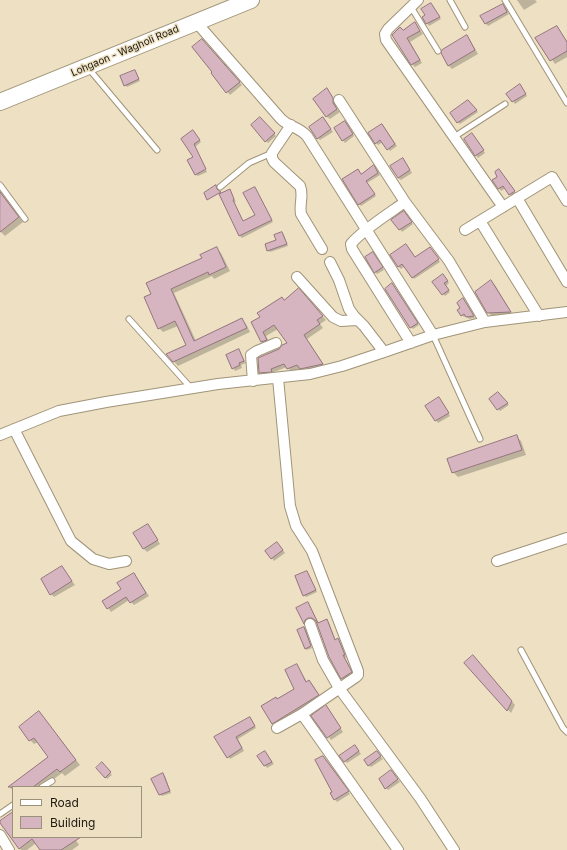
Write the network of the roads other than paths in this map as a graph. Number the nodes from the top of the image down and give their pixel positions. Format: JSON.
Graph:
{"nodes":[{"id":1,"x":251,"y":0,"type":"edge"},
{"id":2,"x":450,"y":0,"type":"edge"},
{"id":3,"x":505,"y":0,"type":"edge"},
{"id":4,"x":414,"y":3,"type":"edge"},
{"id":5,"x":196,"y":22,"type":"junction"},
{"id":6,"x":465,"y":27,"type":"dead end"},
{"id":7,"x":438,"y":51,"type":"dead end"},
{"id":8,"x":88,"y":67,"type":"junction"},
{"id":9,"x":339,"y":100,"type":"dead end"},
{"id":10,"x":0,"y":102,"type":"edge"},
{"id":11,"x":567,"y":103,"type":"edge"},
{"id":12,"x":505,"y":104,"type":"dead end"},
{"id":13,"x":291,"y":126,"type":"junction"},
{"id":14,"x":454,"y":137,"type":"junction"},
{"id":15,"x":157,"y":150,"type":"dead end"},
{"id":16,"x":272,"y":153,"type":"junction"},
{"id":17,"x":0,"y":185,"type":"edge"},
{"id":18,"x":220,"y":187,"type":"dead end"},
{"id":19,"x":517,"y":198,"type":"junction"},
{"id":20,"x":567,"y":201,"type":"edge"},
{"id":21,"x":405,"y":202,"type":"junction"},
{"id":22,"x":503,"y":207,"type":"junction"},
{"id":23,"x":25,"y":219,"type":"dead end"},
{"id":24,"x":480,"y":221,"type":"junction"},
{"id":25,"x":367,"y":230,"type":"junction"},
{"id":26,"x":465,"y":230,"type":"dead end"},
{"id":27,"x":322,"y":249,"type":"dead end"},
{"id":28,"x":330,"y":262,"type":"dead end"},
{"id":29,"x":297,"y":277,"type":"dead end"},
{"id":30,"x":567,"y":282,"type":"edge"},
{"id":31,"x":567,"y":312,"type":"edge"},
{"id":32,"x":539,"y":316,"type":"junction"},
{"id":33,"x":130,"y":318,"type":"dead end"},
{"id":34,"x":357,"y":320,"type":"junction"},
{"id":35,"x":485,"y":322,"type":"junction"},
{"id":36,"x":433,"y":334,"type":"junction"},
{"id":37,"x":276,"y":343,"type":"dead end"},
{"id":38,"x":412,"y":343,"type":"junction"},
{"id":39,"x":384,"y":352,"type":"junction"},
{"id":40,"x":278,"y":378,"type":"junction"},
{"id":41,"x":253,"y":381,"type":"junction"},
{"id":42,"x":191,"y":388,"type":"junction"},
{"id":43,"x":14,"y":429,"type":"junction"},
{"id":44,"x":0,"y":434,"type":"edge"},
{"id":45,"x":480,"y":439,"type":"dead end"},
{"id":46,"x":565,"y":539,"type":"edge"},
{"id":47,"x":567,"y":549,"type":"edge"},
{"id":48,"x":126,"y":561,"type":"dead end"},
{"id":49,"x":497,"y":561,"type":"dead end"},
{"id":50,"x":310,"y":624,"type":"dead end"},
{"id":51,"x":521,"y":650,"type":"dead end"},
{"id":52,"x":340,"y":688,"type":"junction"},
{"id":53,"x":302,"y":714,"type":"junction"},
{"id":54,"x":277,"y":728,"type":"dead end"},
{"id":55,"x":567,"y":732,"type":"edge"},
{"id":56,"x":52,"y":781,"type":"dead end"},
{"id":57,"x":44,"y":786,"type":"edge"},
{"id":58,"x":12,"y":806,"type":"edge"},
{"id":59,"x":0,"y":814,"type":"edge"},
{"id":60,"x":0,"y":835,"type":"edge"},
{"id":61,"x":9,"y":850,"type":"edge"},
{"id":62,"x":398,"y":850,"type":"edge"},
{"id":63,"x":454,"y":850,"type":"edge"}],
"edges":[{"from":1,"to":5,"type":"main road","name":"Lohgaon - Wagholi Road"},
{"from":2,"to":6,"type":"lane"},
{"from":3,"to":11,"type":"lane"},
{"from":4,"to":7,"type":"lane"},
{"from":4,"to":14,"type":"street"},
{"from":5,"to":8,"type":"main road","name":"Lohgaon - Wagholi Road"},
{"from":5,"to":13,"type":"street"},
{"from":8,"to":10,"type":"main road","name":"Lohgaon - Wagholi Road"},
{"from":8,"to":15,"type":"lane"},
{"from":9,"to":21,"type":"street"},
{"from":12,"to":14,"type":"lane"},
{"from":13,"to":16,"type":"street"},
{"from":13,"to":25,"type":"street"},
{"from":14,"to":22,"type":"street"},
{"from":16,"to":18,"type":"lane"},
{"from":16,"to":27,"type":"street"},
{"from":17,"to":23,"type":"lane"},
{"from":19,"to":20,"type":"street"},
{"from":19,"to":22,"type":"street"},
{"from":19,"to":30,"type":"street"},
{"from":21,"to":25,"type":"street"},
{"from":21,"to":35,"type":"street"},
{"from":22,"to":24,"type":"street"},
{"from":24,"to":26,"type":"street"},
{"from":24,"to":32,"type":"street"},
{"from":25,"to":36,"type":"street"},
{"from":25,"to":38,"type":"street"},
{"from":28,"to":34,"type":"street"},
{"from":29,"to":34,"type":"street"},
{"from":31,"to":32,"type":"street"},
{"from":32,"to":35,"type":"street"},
{"from":33,"to":42,"type":"lane"},
{"from":34,"to":39,"type":"street"},
{"from":35,"to":36,"type":"street"},
{"from":36,"to":38,"type":"street"},
{"from":36,"to":45,"type":"lane"},
{"from":37,"to":41,"type":"street"},
{"from":38,"to":39,"type":"street"},
{"from":39,"to":40,"type":"street"},
{"from":40,"to":41,"type":"street"},
{"from":40,"to":52,"type":"street"},
{"from":41,"to":42,"type":"street"},
{"from":42,"to":43,"type":"street"},
{"from":43,"to":44,"type":"street"},
{"from":43,"to":48,"type":"street"},
{"from":46,"to":47,"type":"street"},
{"from":46,"to":49,"type":"street"},
{"from":50,"to":52,"type":"street"},
{"from":51,"to":55,"type":"lane"},
{"from":52,"to":53,"type":"street"},
{"from":52,"to":63,"type":"street"},
{"from":53,"to":54,"type":"street"},
{"from":53,"to":62,"type":"street"},
{"from":56,"to":57,"type":"lane"},
{"from":58,"to":59,"type":"lane"},
{"from":60,"to":61,"type":"street"}]}
